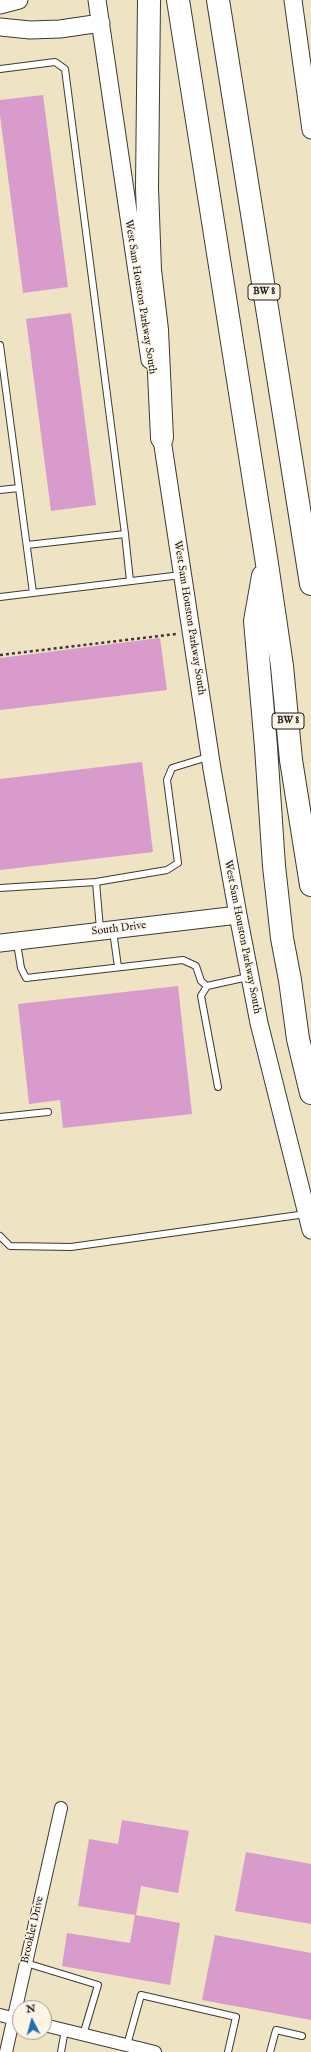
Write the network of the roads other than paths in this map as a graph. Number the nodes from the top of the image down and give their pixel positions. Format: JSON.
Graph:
{"nodes":[{"id":1,"x":19,"y":0,"type":"edge"},
{"id":2,"x":97,"y":0,"type":"edge"},
{"id":3,"x":149,"y":0,"type":"edge"},
{"id":4,"x":178,"y":0,"type":"edge"},
{"id":5,"x":218,"y":0,"type":"edge"},
{"id":6,"x":293,"y":0,"type":"edge"},
{"id":7,"x":0,"y":5,"type":"edge"},
{"id":8,"x":100,"y":23,"type":"junction"},
{"id":9,"x":0,"y":27,"type":"edge"},
{"id":10,"x":0,"y":69,"type":"edge"},
{"id":11,"x":311,"y":130,"type":"edge"},
{"id":12,"x":0,"y":346,"type":"edge"},
{"id":13,"x":162,"y":438,"type":"junction"},
{"id":14,"x":19,"y":488,"type":"junction"},
{"id":15,"x":0,"y":490,"type":"edge"},
{"id":16,"x":125,"y":534,"type":"junction"},
{"id":17,"x":26,"y":545,"type":"junction"},
{"id":18,"x":266,"y":557,"type":"junction"},
{"id":19,"x":182,"y":575,"type":"junction"},
{"id":20,"x":130,"y":581,"type":"junction"},
{"id":21,"x":311,"y":584,"type":"edge"},
{"id":22,"x":33,"y":593,"type":"junction"},
{"id":23,"x":0,"y":597,"type":"edge"},
{"id":24,"x":210,"y":756,"type":"junction"},
{"id":25,"x":96,"y":882,"type":"junction"},
{"id":26,"x":311,"y":886,"type":"edge"},
{"id":27,"x":0,"y":888,"type":"edge"},
{"id":28,"x":238,"y":915,"type":"junction"},
{"id":29,"x":106,"y":930,"type":"junction"},
{"id":30,"x":17,"y":941,"type":"junction"},
{"id":31,"x":0,"y":943,"type":"edge"},
{"id":32,"x":118,"y":967,"type":"junction"},
{"id":33,"x":250,"y":977,"type":"junction"},
{"id":34,"x":207,"y":986,"type":"junction"},
{"id":35,"x":218,"y":1087,"type":"dead end"},
{"id":36,"x":311,"y":1093,"type":"edge"},
{"id":37,"x":48,"y":1112,"type":"dead end"},
{"id":38,"x":0,"y":1117,"type":"edge"},
{"id":39,"x":309,"y":1222,"type":"edge"},
{"id":40,"x":0,"y":1236,"type":"edge"},
{"id":41,"x":61,"y":1808,"type":"dead end"},
{"id":42,"x":26,"y":1963,"type":"junction"},
{"id":43,"x":19,"y":2000,"type":"edge"},
{"id":44,"x":0,"y":2015,"type":"edge"},
{"id":45,"x":12,"y":2018,"type":"edge"},
{"id":46,"x":52,"y":2027,"type":"edge"},
{"id":47,"x":65,"y":2030,"type":"junction"},
{"id":48,"x":12,"y":2032,"type":"edge"},
{"id":49,"x":83,"y":2035,"type":"junction"},
{"id":50,"x":302,"y":2036,"type":"dead end"},
{"id":51,"x":127,"y":2045,"type":"junction"},
{"id":52,"x":6,"y":2052,"type":"edge"},
{"id":53,"x":61,"y":2052,"type":"edge"},
{"id":54,"x":155,"y":2052,"type":"edge"},
{"id":55,"x":228,"y":2052,"type":"edge"},
{"id":56,"x":270,"y":2052,"type":"edge"}],
"edges":[{"from":1,"to":7,"type":"main road"},
{"from":2,"to":8,"type":"main road","name":"West Sam Houston Parkway South"},
{"from":3,"to":13,"type":"highway"},
{"from":4,"to":18,"type":"highway","number":"BW 8"},
{"from":5,"to":21,"type":"highway","number":"BW 8"},
{"from":6,"to":11,"type":"main road"},
{"from":8,"to":9,"type":"main road"},
{"from":8,"to":13,"type":"main road","name":"West Sam Houston Parkway South"},
{"from":10,"to":16,"type":"lane"},
{"from":12,"to":14,"type":"lane"},
{"from":13,"to":19,"type":"main road","name":"West Sam Houston Parkway South"},
{"from":14,"to":15,"type":"lane"},
{"from":14,"to":17,"type":"lane"},
{"from":16,"to":17,"type":"lane"},
{"from":16,"to":20,"type":"lane"},
{"from":17,"to":22,"type":"lane"},
{"from":18,"to":26,"type":"highway","number":"BW 8"},
{"from":18,"to":36,"type":"highway"},
{"from":19,"to":20,"type":"lane"},
{"from":19,"to":24,"type":"main road","name":"West Sam Houston Parkway South"},
{"from":20,"to":22,"type":"lane"},
{"from":22,"to":23,"type":"lane"},
{"from":24,"to":25,"type":"lane"},
{"from":24,"to":28,"type":"main road","name":"West Sam Houston Parkway South"},
{"from":25,"to":27,"type":"lane"},
{"from":25,"to":29,"type":"lane"},
{"from":28,"to":29,"type":"main road","name":"South Drive"},
{"from":28,"to":33,"type":"main road","name":"West Sam Houston Parkway South"},
{"from":29,"to":30,"type":"main road","name":"South Drive"},
{"from":29,"to":32,"type":"lane"},
{"from":30,"to":31,"type":"main road","name":"South Drive"},
{"from":30,"to":32,"type":"lane"},
{"from":32,"to":34,"type":"lane"},
{"from":33,"to":34,"type":"lane"},
{"from":33,"to":39,"type":"main road","name":"West Sam Houston Parkway South"},
{"from":34,"to":35,"type":"lane"},
{"from":37,"to":38,"type":"lane"},
{"from":39,"to":40,"type":"lane"},
{"from":41,"to":42,"type":"street","name":"Brooklet Drive"},
{"from":42,"to":43,"type":"street","name":"Brooklet Drive"},
{"from":42,"to":49,"type":"lane"},
{"from":44,"to":45,"type":"street"},
{"from":46,"to":47,"type":"street"},
{"from":47,"to":49,"type":"street"},
{"from":47,"to":53,"type":"lane"},
{"from":48,"to":52,"type":"street","name":"Brooklet Drive"},
{"from":49,"to":51,"type":"street"},
{"from":50,"to":56,"type":"lane"},
{"from":51,"to":54,"type":"street"},
{"from":51,"to":55,"type":"lane"}]}
